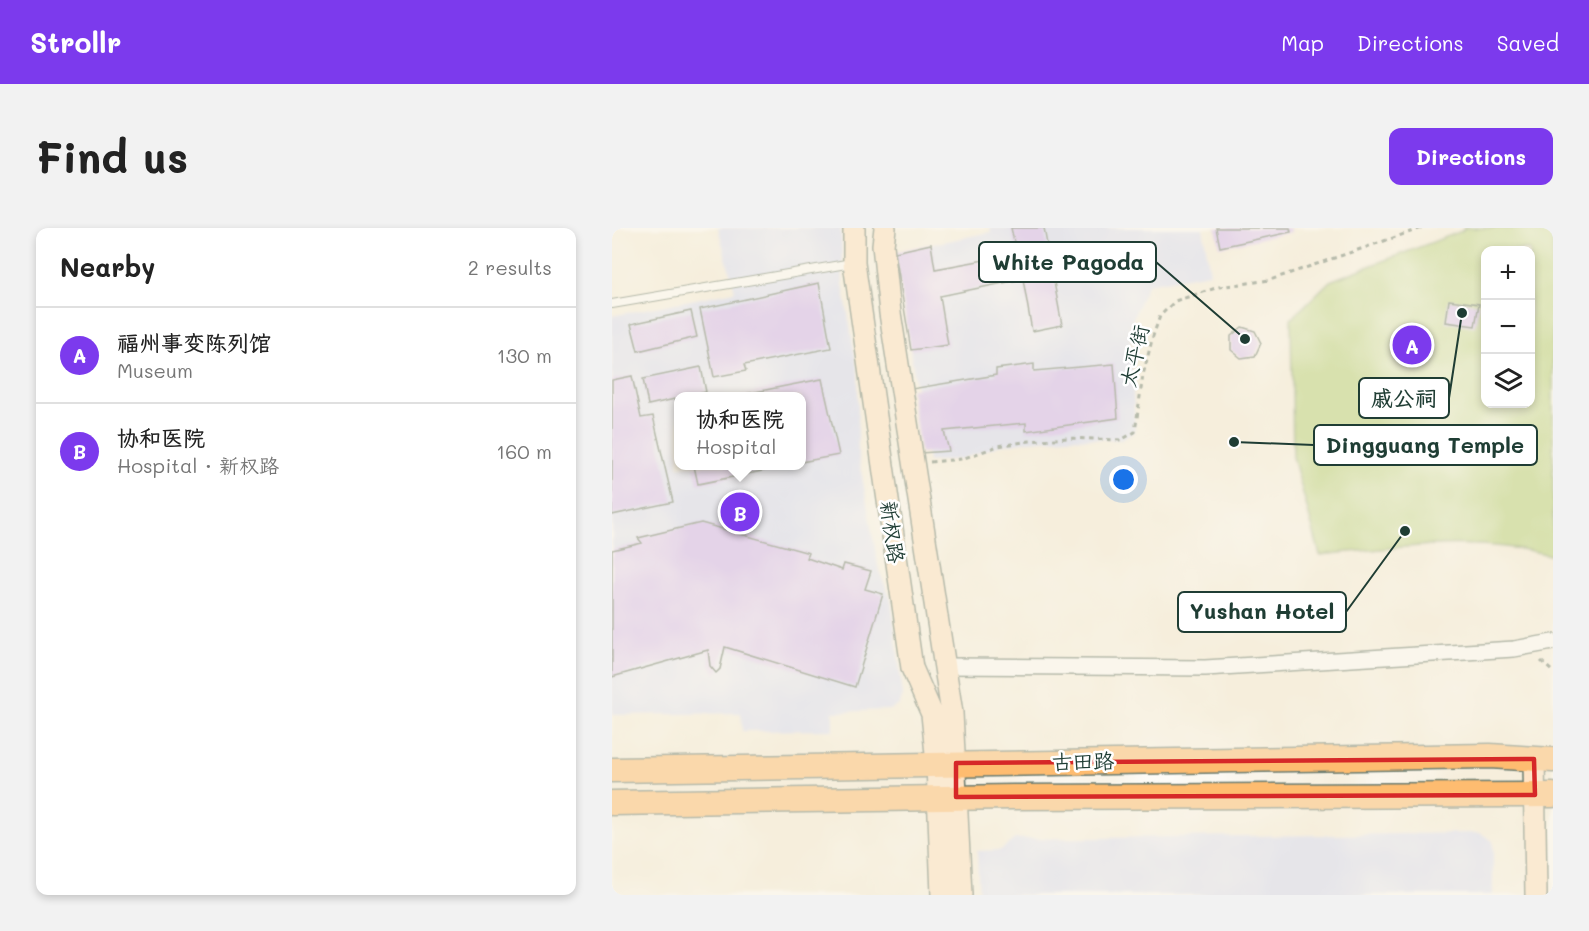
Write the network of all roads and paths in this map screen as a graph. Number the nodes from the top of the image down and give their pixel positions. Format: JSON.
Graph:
{"nodes":[{"id":1,"x":854,"y":228,"type":"edge"},
{"id":2,"x":885,"y":228,"type":"edge"},
{"id":3,"x":1422,"y":228,"type":"edge"},
{"id":4,"x":854,"y":263,"type":"junction"},
{"id":5,"x":612,"y":304,"type":"edge"},
{"id":6,"x":928,"y":462,"type":"dead end"},
{"id":7,"x":1553,"y":642,"type":"edge"},
{"id":8,"x":1535,"y":655,"type":"dead end"},
{"id":9,"x":944,"y":666,"type":"junction"},
{"id":10,"x":1553,"y":672,"type":"edge"},
{"id":11,"x":1544,"y":760,"type":"edge"},
{"id":12,"x":946,"y":763,"type":"junction"},
{"id":13,"x":612,"y":770,"type":"edge"},
{"id":14,"x":1544,"y":795,"type":"edge"},
{"id":15,"x":947,"y":798,"type":"junction"},
{"id":16,"x":612,"y":803,"type":"edge"},
{"id":17,"x":942,"y":895,"type":"edge"},
{"id":18,"x":961,"y":895,"type":"edge"},
{"id":19,"x":1536,"y":895,"type":"edge"}],
"edges":[{"from":1,"to":4,"type":"street","name":"新权路"},
{"from":2,"to":9,"type":"street","name":"新权路"},
{"from":3,"to":6,"type":"path","name":"太平街"},
{"from":4,"to":5,"type":"lane"},
{"from":4,"to":12,"type":"street","name":"新权路"},
{"from":7,"to":9,"type":"street"},
{"from":8,"to":10,"type":"path"},
{"from":9,"to":12,"type":"street","name":"新权路"},
{"from":11,"to":12,"type":"main road","name":"古田路"},
{"from":11,"to":14,"type":"street"},
{"from":12,"to":13,"type":"main road","name":"古田路"},
{"from":12,"to":15,"type":"street","name":"新权路"},
{"from":14,"to":15,"type":"main road","name":"古田路"},
{"from":14,"to":19,"type":"street"},
{"from":15,"to":16,"type":"main road","name":"古田路"},
{"from":15,"to":17,"type":"street"},
{"from":15,"to":18,"type":"street"}]}
